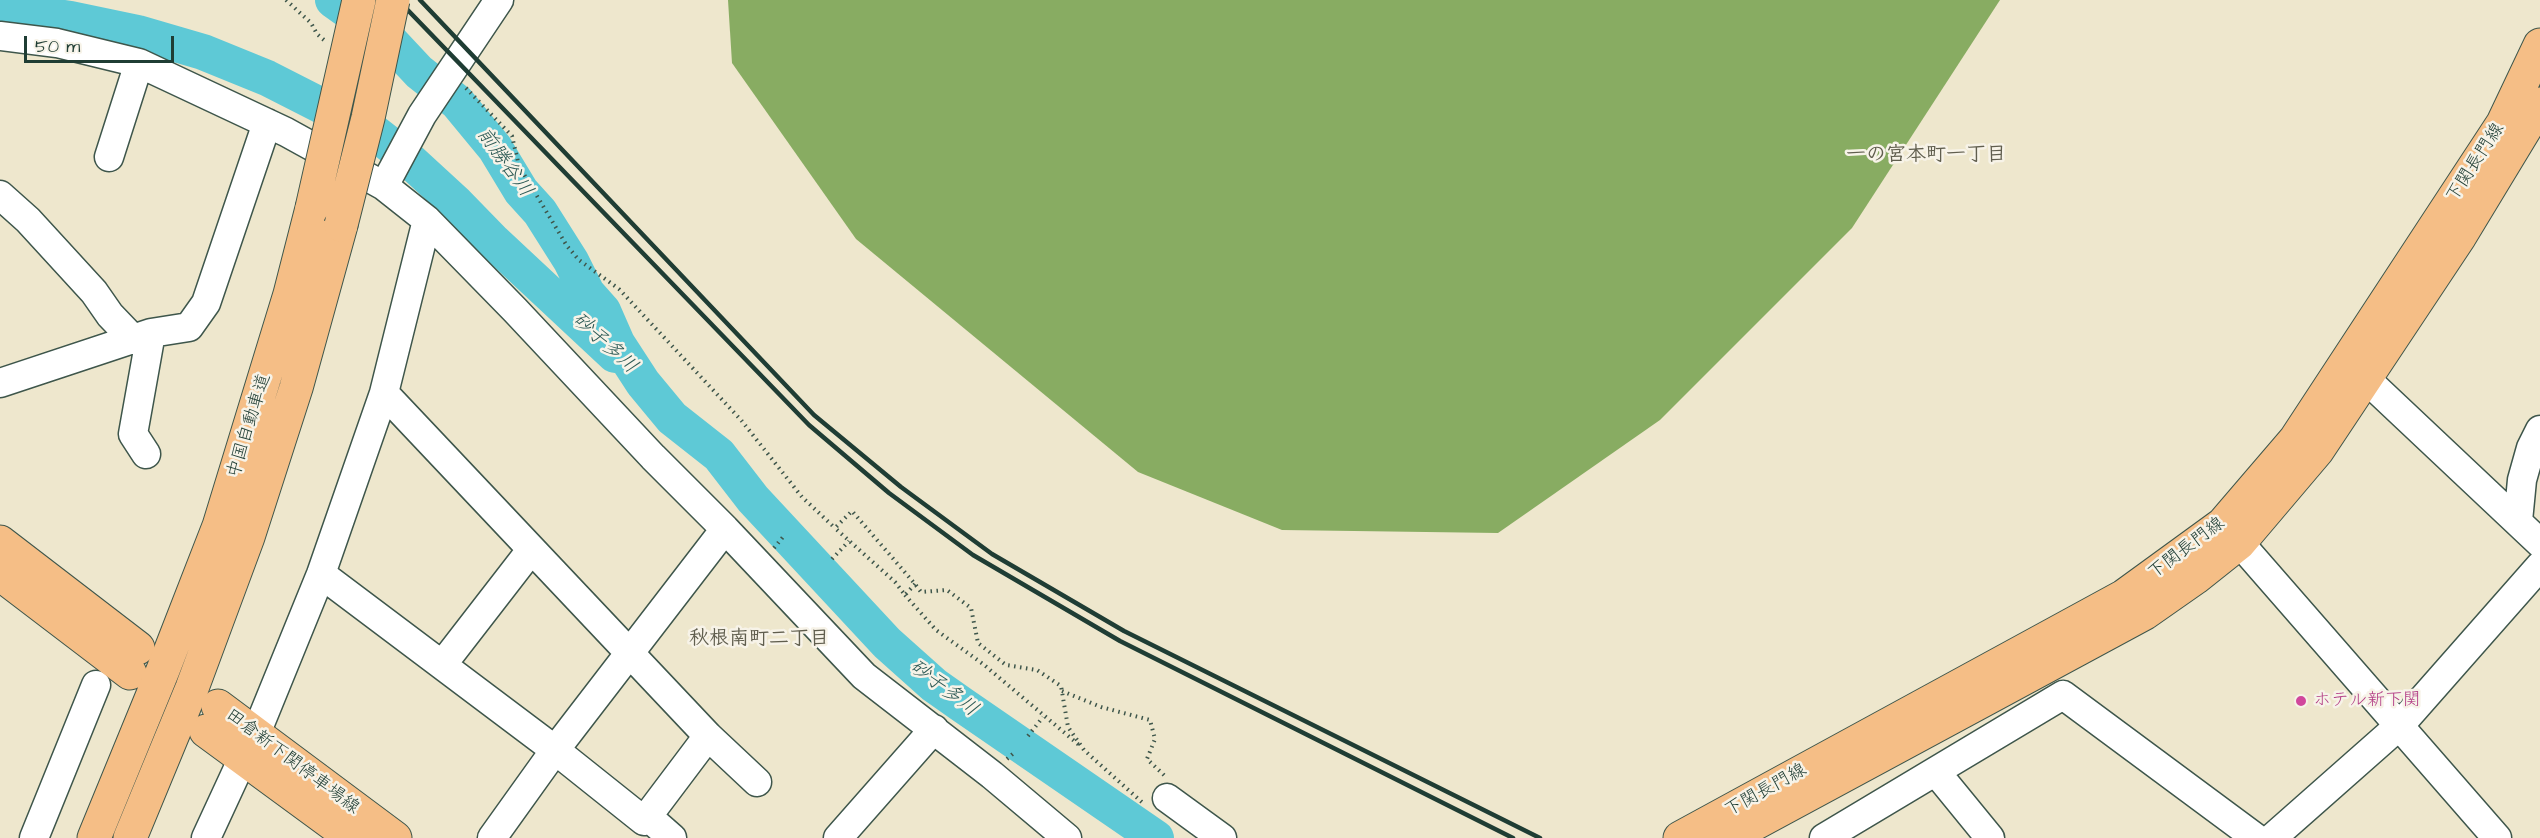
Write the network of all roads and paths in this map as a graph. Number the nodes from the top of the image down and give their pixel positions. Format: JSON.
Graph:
{"nodes":[{"id":1,"x":359,"y":0,"type":"edge"},
{"id":2,"x":393,"y":0,"type":"edge"},
{"id":3,"x":499,"y":0,"type":"edge"},
{"id":4,"x":0,"y":36,"type":"edge"},
{"id":5,"x":2540,"y":45,"type":"edge"},
{"id":6,"x":139,"y":63,"type":"junction"},
{"id":7,"x":453,"y":79,"type":"junction"},
{"id":8,"x":2540,"y":104,"type":"edge"},
{"id":9,"x":276,"y":127,"type":"junction"},
{"id":10,"x":109,"y":157,"type":"dead end"},
{"id":11,"x":387,"y":179,"type":"junction"},
{"id":12,"x":0,"y":195,"type":"edge"},
{"id":13,"x":427,"y":220,"type":"junction"},
{"id":14,"x":142,"y":337,"type":"junction"},
{"id":15,"x":2356,"y":370,"type":"junction"},
{"id":16,"x":0,"y":383,"type":"edge"},
{"id":17,"x":384,"y":393,"type":"junction"},
{"id":18,"x":2540,"y":430,"type":"edge"},
{"id":19,"x":146,"y":454,"type":"dead end"},
{"id":20,"x":2518,"y":521,"type":"junction"},
{"id":21,"x":835,"y":528,"type":"junction"},
{"id":22,"x":725,"y":529,"type":"junction"},
{"id":23,"x":2231,"y":534,"type":"junction"},
{"id":24,"x":849,"y":541,"type":"junction"},
{"id":25,"x":0,"y":542,"type":"edge"},
{"id":26,"x":2540,"y":543,"type":"edge"},
{"id":27,"x":531,"y":550,"type":"junction"},
{"id":28,"x":832,"y":559,"type":"dead end"},
{"id":29,"x":2540,"y":566,"type":"edge"},
{"id":30,"x":0,"y":574,"type":"edge"},
{"id":31,"x":321,"y":574,"type":"junction"},
{"id":32,"x":915,"y":584,"type":"junction"},
{"id":33,"x":905,"y":595,"type":"junction"},
{"id":34,"x":629,"y":654,"type":"junction"},
{"id":35,"x":442,"y":665,"type":"junction"},
{"id":36,"x":96,"y":685,"type":"dead end"},
{"id":37,"x":1062,"y":691,"type":"junction"},
{"id":38,"x":1043,"y":717,"type":"junction"},
{"id":39,"x":212,"y":719,"type":"dead end"},
{"id":40,"x":2400,"y":725,"type":"junction"},
{"id":41,"x":934,"y":729,"type":"junction"},
{"id":42,"x":708,"y":736,"type":"junction"},
{"id":43,"x":1028,"y":736,"type":"dead end"},
{"id":44,"x":249,"y":747,"type":"junction"},
{"id":45,"x":1082,"y":748,"type":"junction"},
{"id":46,"x":555,"y":750,"type":"junction"},
{"id":47,"x":1936,"y":772,"type":"junction"},
{"id":48,"x":757,"y":782,"type":"dead end"},
{"id":49,"x":1167,"y":798,"type":"junction"},
{"id":50,"x":647,"y":816,"type":"junction"},
{"id":51,"x":855,"y":832,"type":"edge"},
{"id":52,"x":33,"y":838,"type":"edge"},
{"id":53,"x":94,"y":838,"type":"edge"},
{"id":54,"x":130,"y":838,"type":"edge"},
{"id":55,"x":206,"y":838,"type":"edge"},
{"id":56,"x":352,"y":838,"type":"edge"},
{"id":57,"x":395,"y":838,"type":"edge"},
{"id":58,"x":492,"y":838,"type":"edge"},
{"id":59,"x":672,"y":838,"type":"edge"},
{"id":60,"x":1067,"y":838,"type":"edge"},
{"id":61,"x":1222,"y":838,"type":"edge"},
{"id":62,"x":1680,"y":838,"type":"edge"},
{"id":63,"x":1728,"y":838,"type":"edge"},
{"id":64,"x":1824,"y":838,"type":"edge"},
{"id":65,"x":1990,"y":838,"type":"edge"},
{"id":66,"x":2256,"y":838,"type":"edge"},
{"id":67,"x":2272,"y":838,"type":"edge"},
{"id":68,"x":2497,"y":838,"type":"edge"}],
"edges":[{"from":1,"to":53,"type":"main road","name":"中国自動車道","bridge":true},
{"from":2,"to":54,"type":"main road","name":"中国自動車道","bridge":true},
{"from":3,"to":7,"type":"street"},
{"from":4,"to":6,"type":"street"},
{"from":5,"to":15,"type":"main road","name":"下関長門線"},
{"from":6,"to":9,"type":"street"},
{"from":6,"to":10,"type":"street"},
{"from":7,"to":11,"type":"street"},
{"from":7,"to":21,"type":"path"},
{"from":8,"to":15,"type":"main road","name":"下関長門線"},
{"from":9,"to":11,"type":"street"},
{"from":9,"to":14,"type":"street"},
{"from":11,"to":13,"type":"street"},
{"from":12,"to":14,"type":"street"},
{"from":13,"to":17,"type":"street"},
{"from":13,"to":22,"type":"street"},
{"from":14,"to":16,"type":"street"},
{"from":14,"to":19,"type":"street"},
{"from":15,"to":20,"type":"street"},
{"from":15,"to":23,"type":"main road","name":"下関長門線"},
{"from":17,"to":27,"type":"street"},
{"from":17,"to":31,"type":"street"},
{"from":18,"to":20,"type":"street"},
{"from":20,"to":26,"type":"street"},
{"from":21,"to":24,"type":"path"},
{"from":21,"to":32,"type":"path"},
{"from":22,"to":34,"type":"street"},
{"from":22,"to":41,"type":"street"},
{"from":23,"to":40,"type":"street"},
{"from":23,"to":62,"type":"main road","name":"下関長門線"},
{"from":23,"to":63,"type":"main road","name":"下関長門線"},
{"from":24,"to":28,"type":"path"},
{"from":24,"to":33,"type":"path"},
{"from":25,"to":30,"type":"main road"},
{"from":27,"to":34,"type":"street"},
{"from":27,"to":35,"type":"street"},
{"from":29,"to":40,"type":"street"},
{"from":31,"to":35,"type":"street"},
{"from":31,"to":44,"type":"street"},
{"from":32,"to":33,"type":"path"},
{"from":32,"to":37,"type":"path"},
{"from":33,"to":38,"type":"path"},
{"from":34,"to":42,"type":"street"},
{"from":34,"to":46,"type":"street"},
{"from":35,"to":46,"type":"street"},
{"from":36,"to":52,"type":"street"},
{"from":37,"to":45,"type":"path"},
{"from":37,"to":49,"type":"path"},
{"from":38,"to":43,"type":"path"},
{"from":38,"to":45,"type":"path"},
{"from":39,"to":44,"type":"main road","name":"田倉新下関停車場線"},
{"from":40,"to":67,"type":"street"},
{"from":40,"to":68,"type":"street"},
{"from":41,"to":51,"type":"street"},
{"from":41,"to":60,"type":"street"},
{"from":42,"to":48,"type":"street"},
{"from":42,"to":50,"type":"street"},
{"from":44,"to":55,"type":"street"},
{"from":44,"to":56,"type":"main road","name":"田倉新下関停車場線"},
{"from":44,"to":57,"type":"main road","name":"田倉新下関停車場線"},
{"from":45,"to":49,"type":"path"},
{"from":46,"to":50,"type":"street"},
{"from":46,"to":58,"type":"street"},
{"from":47,"to":64,"type":"street"},
{"from":47,"to":65,"type":"street"},
{"from":47,"to":66,"type":"street"},
{"from":49,"to":61,"type":"street"},
{"from":50,"to":59,"type":"street"}]}
